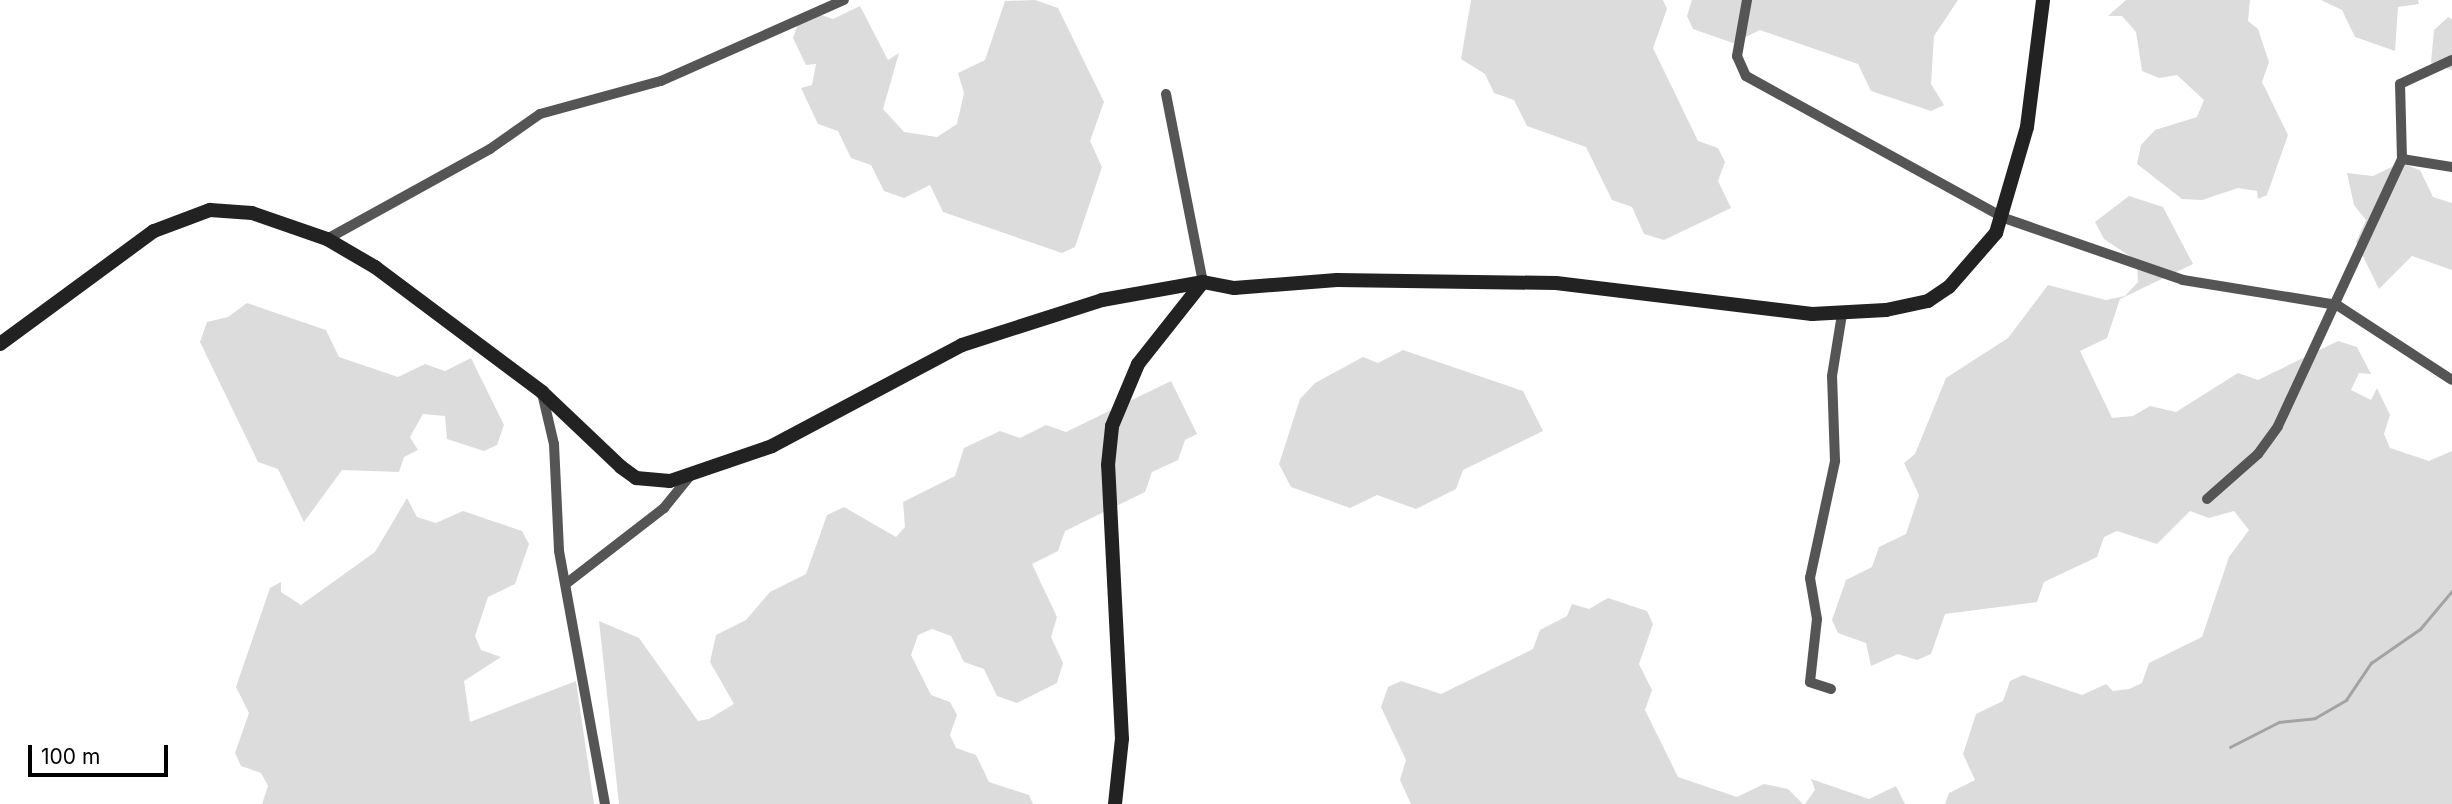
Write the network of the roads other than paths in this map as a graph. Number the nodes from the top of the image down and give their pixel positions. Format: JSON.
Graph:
{"nodes":[{"id":1,"x":844,"y":0,"type":"edge"},
{"id":2,"x":1747,"y":0,"type":"edge"},
{"id":3,"x":2043,"y":0,"type":"edge"},
{"id":4,"x":2452,"y":60,"type":"edge"},
{"id":5,"x":1166,"y":94,"type":"dead end"},
{"id":6,"x":2402,"y":159,"type":"junction"},
{"id":7,"x":2452,"y":166,"type":"edge"},
{"id":8,"x":2004,"y":218,"type":"junction"},
{"id":9,"x":327,"y":239,"type":"junction"},
{"id":10,"x":1203,"y":282,"type":"junction"},
{"id":11,"x":2337,"y":305,"type":"junction"},
{"id":12,"x":1842,"y":314,"type":"junction"},
{"id":13,"x":0,"y":344,"type":"edge"},
{"id":14,"x":2452,"y":380,"type":"edge"},
{"id":15,"x":542,"y":392,"type":"junction"},
{"id":16,"x":690,"y":476,"type":"junction"},
{"id":17,"x":2207,"y":499,"type":"dead end"},
{"id":18,"x":567,"y":583,"type":"junction"},
{"id":19,"x":1832,"y":689,"type":"dead end"},
{"id":20,"x":605,"y":804,"type":"edge"},
{"id":21,"x":1115,"y":804,"type":"edge"}],
"edges":[{"from":1,"to":9,"type":"street"},
{"from":2,"to":8,"type":"street"},
{"from":3,"to":8,"type":"main road"},
{"from":4,"to":6,"type":"street"},
{"from":5,"to":10,"type":"street"},
{"from":6,"to":7,"type":"street"},
{"from":6,"to":11,"type":"street"},
{"from":8,"to":11,"type":"street"},
{"from":8,"to":12,"type":"main road"},
{"from":9,"to":13,"type":"main road"},
{"from":9,"to":15,"type":"main road"},
{"from":10,"to":12,"type":"main road"},
{"from":10,"to":16,"type":"main road"},
{"from":10,"to":21,"type":"main road"},
{"from":11,"to":14,"type":"street"},
{"from":11,"to":17,"type":"street"},
{"from":12,"to":19,"type":"street"},
{"from":15,"to":16,"type":"main road"},
{"from":15,"to":18,"type":"street"},
{"from":16,"to":18,"type":"street"},
{"from":18,"to":20,"type":"street"}]}
